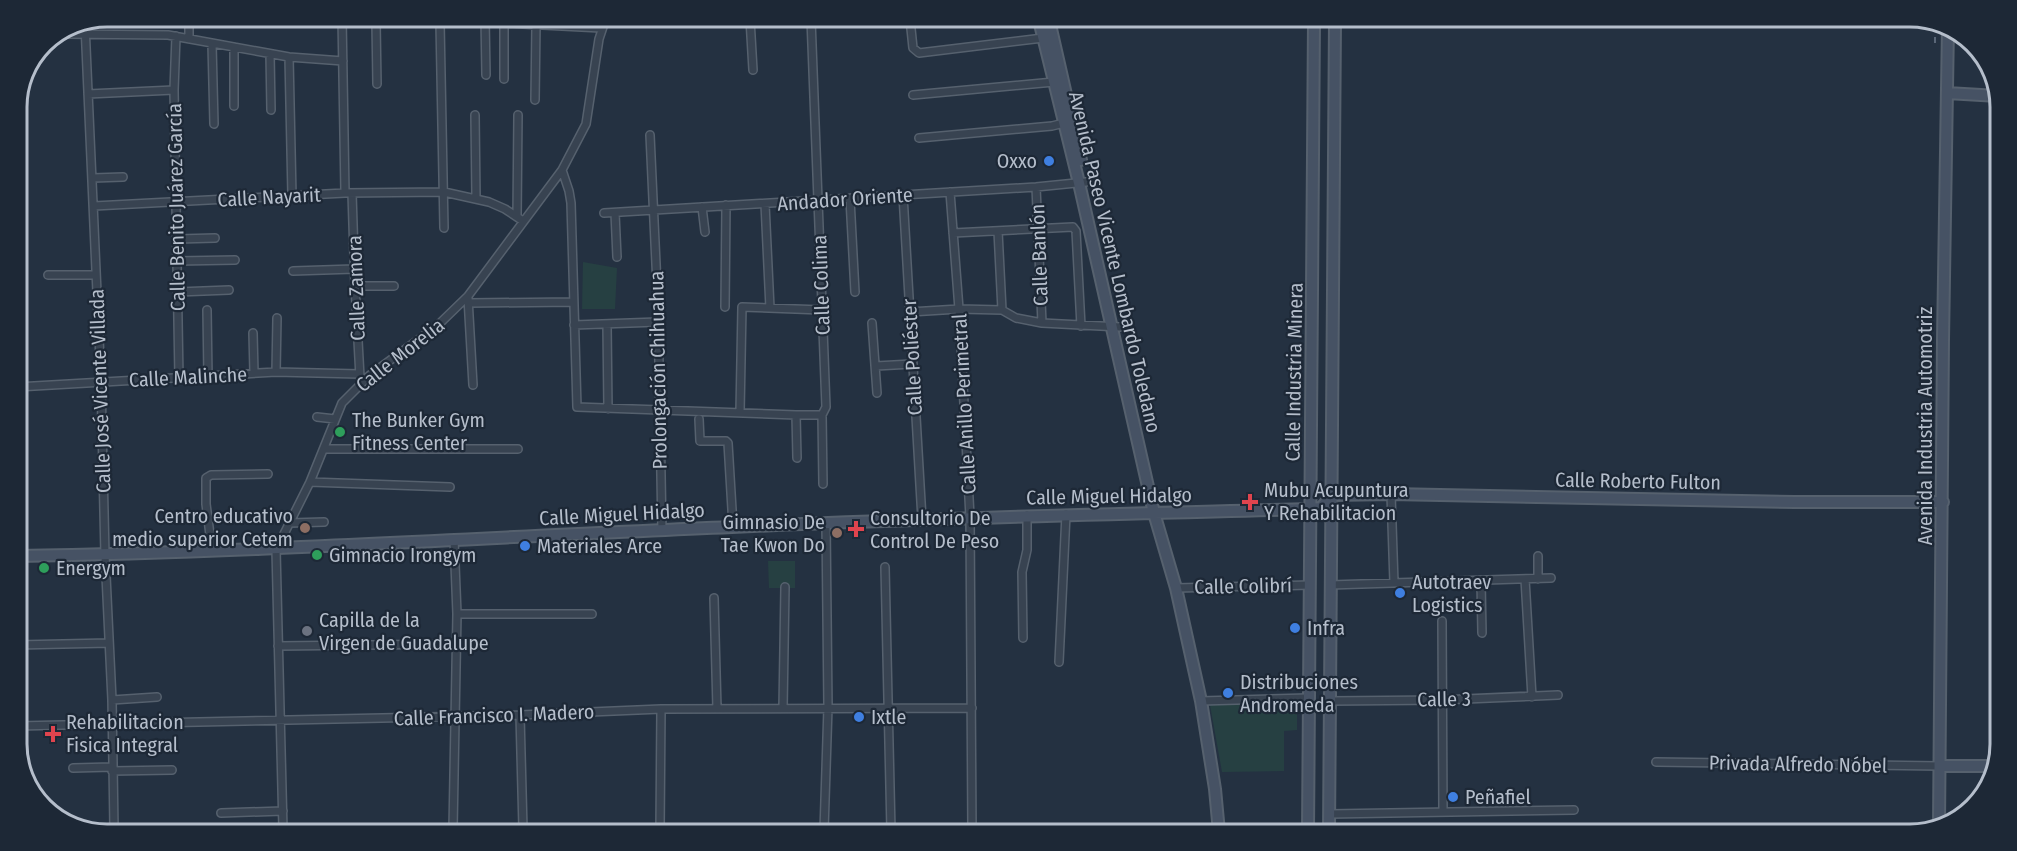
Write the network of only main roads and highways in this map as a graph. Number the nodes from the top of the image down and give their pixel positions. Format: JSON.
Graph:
{"nodes":[{"id":1,"x":1041,"y":27,"type":"edge"},
{"id":2,"x":1050,"y":27,"type":"edge"},
{"id":3,"x":1314,"y":27,"type":"edge"},
{"id":4,"x":1335,"y":27,"type":"edge"},
{"id":5,"x":1948,"y":36,"type":"edge"},
{"id":6,"x":1947,"y":93,"type":"junction"},
{"id":7,"x":1989,"y":95,"type":"edge"},
{"id":8,"x":1082,"y":183,"type":"junction"},
{"id":9,"x":1332,"y":495,"type":"junction"},
{"id":10,"x":1943,"y":502,"type":"junction"},
{"id":11,"x":1311,"y":509,"type":"junction"},
{"id":12,"x":1154,"y":513,"type":"junction"},
{"id":13,"x":27,"y":556,"type":"edge"},
{"id":14,"x":1309,"y":766,"type":"junction"},
{"id":15,"x":1329,"y":766,"type":"junction"},
{"id":16,"x":1940,"y":766,"type":"junction"},
{"id":17,"x":1986,"y":766,"type":"edge"},
{"id":18,"x":1939,"y":819,"type":"edge"},
{"id":19,"x":1218,"y":824,"type":"edge"},
{"id":20,"x":1308,"y":824,"type":"edge"},
{"id":21,"x":1329,"y":824,"type":"edge"}],
"edges":[{"from":1,"to":8,"type":"main road","name":"Avenida Paseo Vicente Lombardo Toledano"},
{"from":2,"to":8,"type":"main road","name":"Avenida Paseo Vicente Lombardo Toledano"},
{"from":3,"to":11,"type":"main road","name":"Calle Industria Minera"},
{"from":4,"to":9,"type":"main road","name":"Calle Industria Minera"},
{"from":5,"to":6,"type":"main road","name":"Avenida Industria Automotriz"},
{"from":6,"to":7,"type":"main road"},
{"from":6,"to":10,"type":"main road","name":"Avenida Industria Automotriz"},
{"from":8,"to":12,"type":"main road","name":"Avenida Paseo Vicente Lombardo Toledano"},
{"from":9,"to":10,"type":"main road","name":"Calle Roberto Fulton"},
{"from":9,"to":11,"type":"main road"},
{"from":9,"to":15,"type":"main road","name":"Calle Industria Minera"},
{"from":10,"to":16,"type":"main road","name":"Avenida Industria Automotriz"},
{"from":11,"to":12,"type":"main road","name":"Calle Miguel Hidalgo"},
{"from":11,"to":14,"type":"main road","name":"Calle Industria Minera"},
{"from":12,"to":13,"type":"main road","name":"Calle Miguel Hidalgo"},
{"from":12,"to":19,"type":"main road","name":"Avenida Paseo Vicente Lombardo Toledano"},
{"from":14,"to":15,"type":"main road"},
{"from":14,"to":20,"type":"main road","name":"Calle Industria Minera"},
{"from":15,"to":21,"type":"main road","name":"Calle Industria Minera"},
{"from":16,"to":17,"type":"main road"},
{"from":16,"to":18,"type":"main road","name":"Avenida Industria Automotriz"}]}
